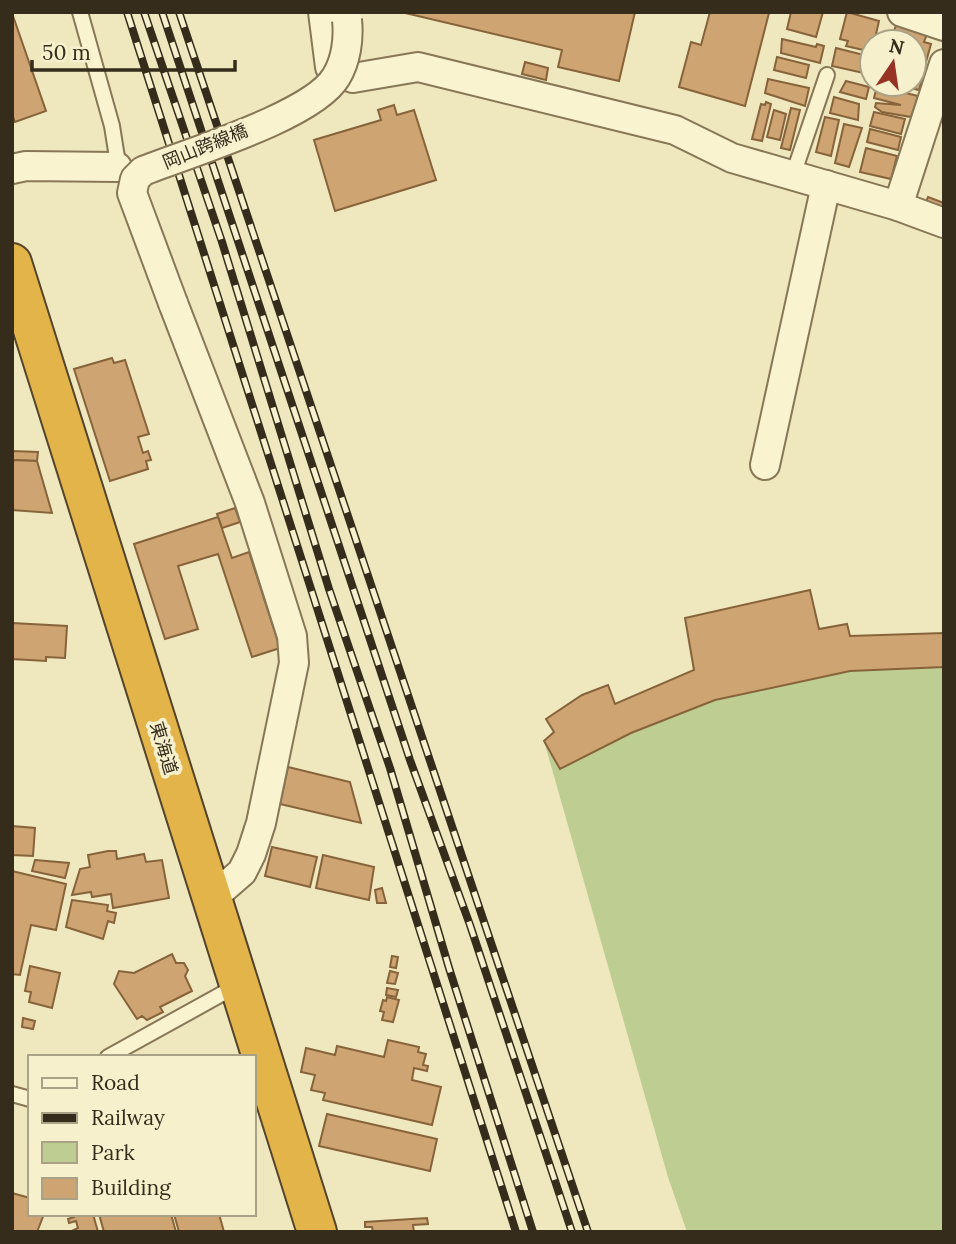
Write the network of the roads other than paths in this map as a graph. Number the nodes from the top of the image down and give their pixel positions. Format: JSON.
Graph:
{"nodes":[{"id":1,"x":79,"y":12,"type":"edge"},
{"id":2,"x":902,"y":12,"type":"edge"},
{"id":3,"x":339,"y":15,"type":"edge"},
{"id":4,"x":944,"y":26,"type":"edge"},
{"id":5,"x":944,"y":64,"type":"edge"},
{"id":6,"x":827,"y":75,"type":"dead end"},
{"id":7,"x":117,"y":167,"type":"junction"},
{"id":8,"x":12,"y":170,"type":"edge"},
{"id":9,"x":793,"y":176,"type":"junction"},
{"id":10,"x":827,"y":185,"type":"junction"},
{"id":11,"x":898,"y":206,"type":"junction"},
{"id":12,"x":944,"y":223,"type":"edge"},
{"id":13,"x":12,"y":263,"type":"edge"},
{"id":14,"x":226,"y":444,"type":"junction"},
{"id":15,"x":765,"y":465,"type":"dead end"},
{"id":16,"x":211,"y":899,"type":"junction"},
{"id":17,"x":238,"y":985,"type":"junction"},
{"id":18,"x":112,"y":1055,"type":"edge"},
{"id":19,"x":317,"y":1232,"type":"edge"}],
"edges":[{"from":1,"to":7,"type":"lane"},
{"from":2,"to":4,"type":"street"},
{"from":3,"to":9,"type":"street"},
{"from":3,"to":14,"type":"street","name":"岡山跨線橋","bridge":true},
{"from":5,"to":11,"type":"street"},
{"from":6,"to":9,"type":"lane"},
{"from":7,"to":8,"type":"street"},
{"from":7,"to":14,"type":"lane"},
{"from":9,"to":10,"type":"street"},
{"from":10,"to":11,"type":"street"},
{"from":10,"to":15,"type":"street"},
{"from":11,"to":12,"type":"street"},
{"from":13,"to":16,"type":"highway","name":"東海道"},
{"from":14,"to":16,"type":"street"},
{"from":16,"to":17,"type":"highway","name":"東海道"},
{"from":17,"to":18,"type":"lane"},
{"from":17,"to":19,"type":"highway","name":"東海道"}]}
